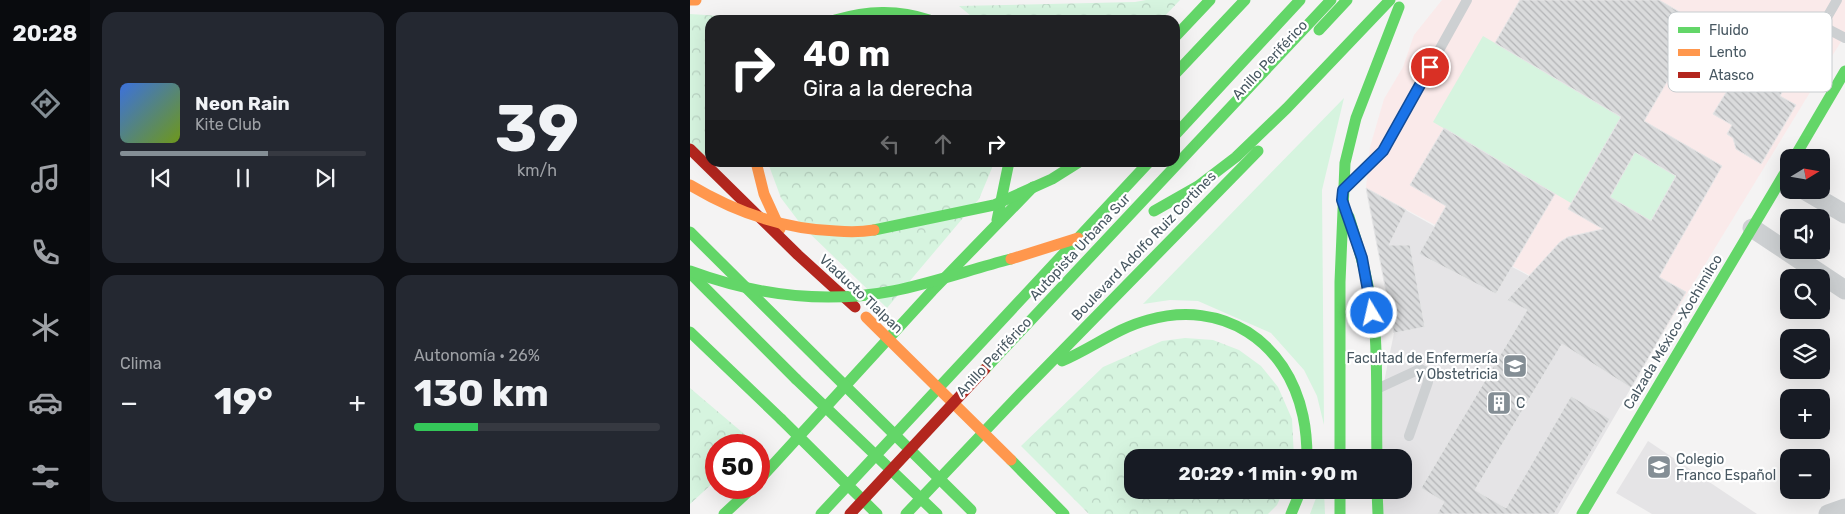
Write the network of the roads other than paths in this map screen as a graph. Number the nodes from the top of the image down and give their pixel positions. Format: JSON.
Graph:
{"nodes":[{"id":1,"x":690,"y":0,"type":"edge"},
{"id":2,"x":696,"y":0,"type":"edge"},
{"id":3,"x":1210,"y":0,"type":"edge"},
{"id":4,"x":1245,"y":0,"type":"edge"},
{"id":5,"x":1300,"y":0,"type":"edge"},
{"id":6,"x":1331,"y":0,"type":"edge"},
{"id":7,"x":1347,"y":0,"type":"edge"},
{"id":8,"x":1468,"y":0,"type":"edge"},
{"id":9,"x":1837,"y":0,"type":"edge"},
{"id":10,"x":1398,"y":2,"type":"edge"},
{"id":11,"x":1830,"y":12,"type":"edge"},
{"id":12,"x":851,"y":15,"type":"edge"},
{"id":13,"x":912,"y":15,"type":"edge"},
{"id":14,"x":1832,"y":31,"type":"edge"},
{"id":15,"x":1180,"y":32,"type":"edge"},
{"id":16,"x":1845,"y":38,"type":"edge"},
{"id":17,"x":1309,"y":41,"type":"dead end"},
{"id":18,"x":1180,"y":69,"type":"edge"},
{"id":19,"x":1845,"y":71,"type":"edge"},
{"id":20,"x":1180,"y":129,"type":"edge"},
{"id":21,"x":1799,"y":149,"type":"edge"},
{"id":22,"x":690,"y":150,"type":"edge"},
{"id":23,"x":1180,"y":161,"type":"edge"},
{"id":24,"x":705,"y":165,"type":"edge"},
{"id":25,"x":707,"y":167,"type":"edge"},
{"id":26,"x":757,"y":167,"type":"edge"},
{"id":27,"x":1008,"y":167,"type":"edge"},
{"id":28,"x":1052,"y":167,"type":"edge"},
{"id":29,"x":1071,"y":167,"type":"edge"},
{"id":30,"x":1144,"y":167,"type":"edge"},
{"id":31,"x":1175,"y":167,"type":"edge"},
{"id":32,"x":690,"y":185,"type":"edge"},
{"id":33,"x":1780,"y":185,"type":"edge"},
{"id":34,"x":1170,"y":190,"type":"dead end"},
{"id":35,"x":1342,"y":195,"type":"junction"},
{"id":36,"x":1819,"y":199,"type":"edge"},
{"id":37,"x":1845,"y":214,"type":"edge"},
{"id":38,"x":1143,"y":219,"type":"dead end"},
{"id":39,"x":1073,"y":226,"type":"dead end"},
{"id":40,"x":994,"y":227,"type":"junction"},
{"id":41,"x":1752,"y":228,"type":"junction"},
{"id":42,"x":690,"y":232,"type":"edge"},
{"id":43,"x":798,"y":255,"type":"junction"},
{"id":44,"x":1040,"y":261,"type":"dead end"},
{"id":45,"x":690,"y":272,"type":"edge"},
{"id":46,"x":1845,"y":290,"type":"edge"},
{"id":47,"x":690,"y":332,"type":"edge"},
{"id":48,"x":1047,"y":367,"type":"junction"},
{"id":49,"x":934,"y":375,"type":"dead end"},
{"id":50,"x":1376,"y":389,"type":"junction"},
{"id":51,"x":921,"y":390,"type":"dead end"},
{"id":52,"x":742,"y":397,"type":"dead end"},
{"id":53,"x":767,"y":406,"type":"junction"},
{"id":54,"x":968,"y":407,"type":"dead end"},
{"id":55,"x":894,"y":419,"type":"dead end"},
{"id":56,"x":954,"y":422,"type":"dead end"},
{"id":57,"x":1409,"y":436,"type":"dead end"},
{"id":58,"x":1307,"y":449,"type":"edge"},
{"id":59,"x":1340,"y":449,"type":"edge"},
{"id":60,"x":1377,"y":449,"type":"edge"},
{"id":61,"x":928,"y":450,"type":"dead end"},
{"id":62,"x":770,"y":468,"type":"edge"},
{"id":63,"x":894,"y":486,"type":"dead end"},
{"id":64,"x":740,"y":499,"type":"edge"},
{"id":65,"x":1297,"y":499,"type":"edge"},
{"id":66,"x":1340,"y":499,"type":"edge"},
{"id":67,"x":1377,"y":499,"type":"edge"},
{"id":68,"x":881,"y":500,"type":"dead end"},
{"id":69,"x":1845,"y":508,"type":"edge"},
{"id":70,"x":817,"y":510,"type":"edge"},
{"id":71,"x":973,"y":512,"type":"edge"},
{"id":72,"x":724,"y":514,"type":"edge"},
{"id":73,"x":850,"y":514,"type":"edge"},
{"id":74,"x":868,"y":514,"type":"edge"},
{"id":75,"x":877,"y":514,"type":"edge"},
{"id":76,"x":906,"y":514,"type":"edge"},
{"id":77,"x":937,"y":514,"type":"edge"},
{"id":78,"x":1064,"y":514,"type":"edge"},
{"id":79,"x":1291,"y":514,"type":"edge"},
{"id":80,"x":1340,"y":514,"type":"edge"},
{"id":81,"x":1378,"y":514,"type":"edge"},
{"id":82,"x":1582,"y":514,"type":"edge"},
{"id":83,"x":1828,"y":514,"type":"edge"}],
"edges":[{"from":1,"to":2,"type":"main road"},
{"from":3,"to":15,"type":"main road"},
{"from":4,"to":18,"type":"main road"},
{"from":5,"to":20,"type":"main road"},
{"from":6,"to":23,"type":"main road","name":"Autopista Urbana Sur","bridge":true},
{"from":7,"to":17,"type":"main road","name":"Anillo Periférico"},
{"from":8,"to":35,"type":"lane"},
{"from":9,"to":11,"type":"lane"},
{"from":10,"to":35,"type":"main road"},
{"from":10,"to":45,"type":"main road","bridge":true},
{"from":10,"to":48,"type":"main road","name":"Boulevard Adolfo Ruiz Cortines"},
{"from":12,"to":13,"type":"main road"},
{"from":14,"to":16,"type":"lane"},
{"from":19,"to":21,"type":"main road"},
{"from":22,"to":24,"type":"main road","name":"Viaducto Tlalpan"},
{"from":25,"to":43,"type":"main road","name":"Viaducto Tlalpan"},
{"from":26,"to":43,"type":"main road"},
{"from":27,"to":40,"type":"main road"},
{"from":28,"to":40,"type":"main road"},
{"from":29,"to":32,"type":"main road","bridge":true},
{"from":30,"to":70,"type":"main road","name":"Autopista Urbana Sur","bridge":true},
{"from":31,"to":73,"type":"main road","name":"Autopista Urbana Sur","bridge":true},
{"from":33,"to":41,"type":"main road","name":"Calzada México-Xochimilco"},
{"from":34,"to":38,"type":"main road"},
{"from":35,"to":50,"type":"main road"},
{"from":35,"to":59,"type":"main road"},
{"from":36,"to":37,"type":"street"},
{"from":39,"to":44,"type":"main road"},
{"from":40,"to":62,"type":"main road"},
{"from":41,"to":46,"type":"street"},
{"from":41,"to":82,"type":"main road","name":"Calzada México-Xochimilco"},
{"from":42,"to":71,"type":"main road","bridge":true},
{"from":43,"to":78,"type":"main road","name":"Viaducto Tlalpan","bridge":true},
{"from":45,"to":77,"type":"main road","bridge":true},
{"from":47,"to":53,"type":"main road"},
{"from":48,"to":58,"type":"main road"},
{"from":48,"to":76,"type":"main road","name":"Boulevard Adolfo Ruiz Cortines"},
{"from":49,"to":51,"type":"main road"},
{"from":50,"to":57,"type":"lane"},
{"from":50,"to":60,"type":"main road"},
{"from":52,"to":53,"type":"main road"},
{"from":53,"to":75,"type":"main road","bridge":true},
{"from":54,"to":56,"type":"main road","name":"Anillo Periférico"},
{"from":55,"to":70,"type":"main road"},
{"from":61,"to":63,"type":"main road"},
{"from":64,"to":72,"type":"main road"},
{"from":65,"to":79,"type":"main road"},
{"from":66,"to":80,"type":"main road"},
{"from":67,"to":81,"type":"main road"},
{"from":68,"to":74,"type":"main road"},
{"from":69,"to":83,"type":"street"}]}
